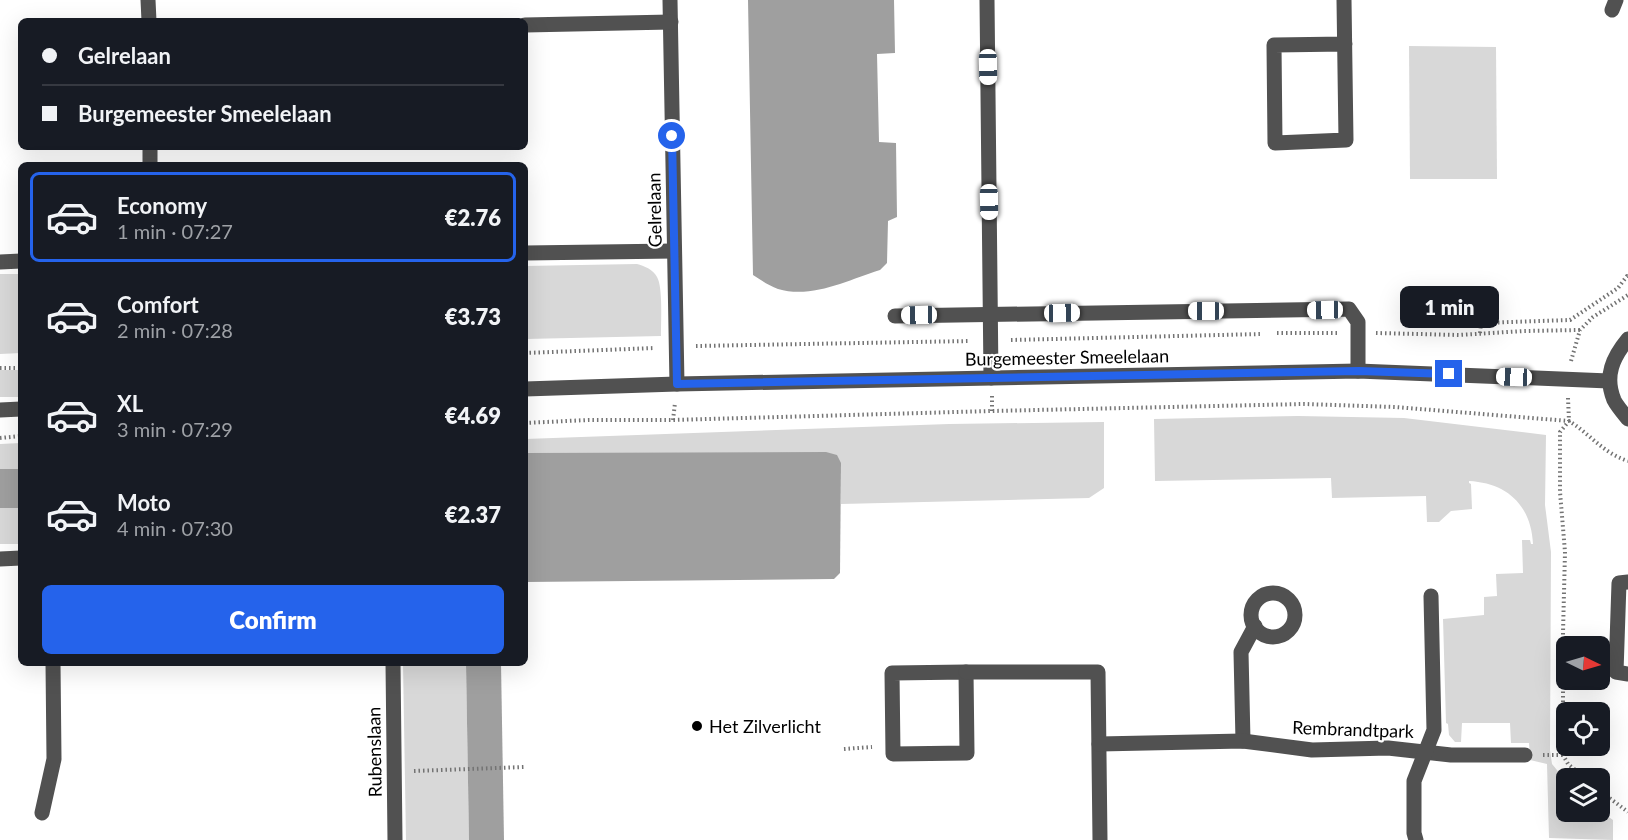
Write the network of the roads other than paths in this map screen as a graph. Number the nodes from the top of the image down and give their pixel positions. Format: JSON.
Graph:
{"nodes":[{"id":1,"x":148,"y":0,"type":"edge"},
{"id":2,"x":670,"y":0,"type":"edge"},
{"id":3,"x":987,"y":0,"type":"edge"},
{"id":4,"x":1344,"y":0,"type":"edge"},
{"id":5,"x":149,"y":18,"type":"edge"},
{"id":6,"x":671,"y":21,"type":"junction"},
{"id":7,"x":528,"y":25,"type":"edge"},
{"id":8,"x":1345,"y":44,"type":"junction"},
{"id":9,"x":674,"y":251,"type":"junction"},
{"id":10,"x":528,"y":253,"type":"edge"},
{"id":11,"x":18,"y":261,"type":"edge"},
{"id":12,"x":0,"y":262,"type":"edge"},
{"id":13,"x":990,"y":314,"type":"junction"},
{"id":14,"x":895,"y":316,"type":"dead end"},
{"id":15,"x":1628,"y":339,"type":"edge"},
{"id":16,"x":1359,"y":371,"type":"junction"},
{"id":17,"x":991,"y":378,"type":"junction"},
{"id":18,"x":1609,"y":381,"type":"junction"},
{"id":19,"x":677,"y":384,"type":"junction"},
{"id":20,"x":528,"y":389,"type":"edge"},
{"id":21,"x":18,"y":409,"type":"edge"},
{"id":22,"x":0,"y":410,"type":"edge"},
{"id":23,"x":1628,"y":419,"type":"edge"},
{"id":24,"x":18,"y":558,"type":"edge"},
{"id":25,"x":0,"y":559,"type":"edge"},
{"id":26,"x":1628,"y":582,"type":"edge"},
{"id":27,"x":1431,"y":596,"type":"dead end"},
{"id":28,"x":1255,"y":626,"type":"dead end"},
{"id":29,"x":53,"y":666,"type":"edge"},
{"id":30,"x":393,"y":666,"type":"edge"},
{"id":31,"x":966,"y":672,"type":"junction"},
{"id":32,"x":1628,"y":674,"type":"edge"},
{"id":33,"x":1243,"y":741,"type":"junction"},
{"id":34,"x":1099,"y":744,"type":"junction"},
{"id":35,"x":1425,"y":751,"type":"junction"},
{"id":36,"x":1525,"y":755,"type":"dead end"},
{"id":37,"x":42,"y":813,"type":"dead end"},
{"id":38,"x":395,"y":840,"type":"edge"},
{"id":39,"x":1100,"y":840,"type":"edge"},
{"id":40,"x":1416,"y":840,"type":"edge"}],
"edges":[{"from":1,"to":5,"type":"street"},
{"from":2,"to":6,"type":"street","name":"Gelrelaan"},
{"from":3,"to":13,"type":"street"},
{"from":4,"to":8,"type":"street"},
{"from":6,"to":7,"type":"street"},
{"from":6,"to":9,"type":"street","name":"Gelrelaan"},
{"from":8,"to":8,"type":"street"},
{"from":9,"to":10,"type":"street"},
{"from":9,"to":19,"type":"street","name":"Gelrelaan"},
{"from":11,"to":12,"type":"street"},
{"from":13,"to":14,"type":"street"},
{"from":13,"to":16,"type":"street"},
{"from":13,"to":17,"type":"street"},
{"from":15,"to":18,"type":"street"},
{"from":16,"to":17,"type":"street","name":"Burgemeester Smeelelaan"},
{"from":16,"to":18,"type":"street","name":"Burgemeester Smeelelaan"},
{"from":17,"to":19,"type":"street","name":"Burgemeester Smeelelaan"},
{"from":18,"to":23,"type":"street"},
{"from":19,"to":20,"type":"street","name":"Burgemeester Smeelelaan"},
{"from":21,"to":22,"type":"street"},
{"from":24,"to":25,"type":"street"},
{"from":26,"to":32,"type":"street"},
{"from":27,"to":35,"type":"street","name":"Rembrandtpark"},
{"from":28,"to":33,"type":"street"},
{"from":29,"to":37,"type":"street"},
{"from":30,"to":38,"type":"street","name":"Rubenslaan"},
{"from":31,"to":31,"type":"street"},
{"from":31,"to":34,"type":"street"},
{"from":33,"to":34,"type":"street","name":"Rembrandtpark"},
{"from":33,"to":35,"type":"street","name":"Rembrandtpark"},
{"from":34,"to":39,"type":"street"},
{"from":35,"to":36,"type":"street","name":"Rembrandtpark"},
{"from":35,"to":40,"type":"street","name":"Rembrandtpark"}]}
